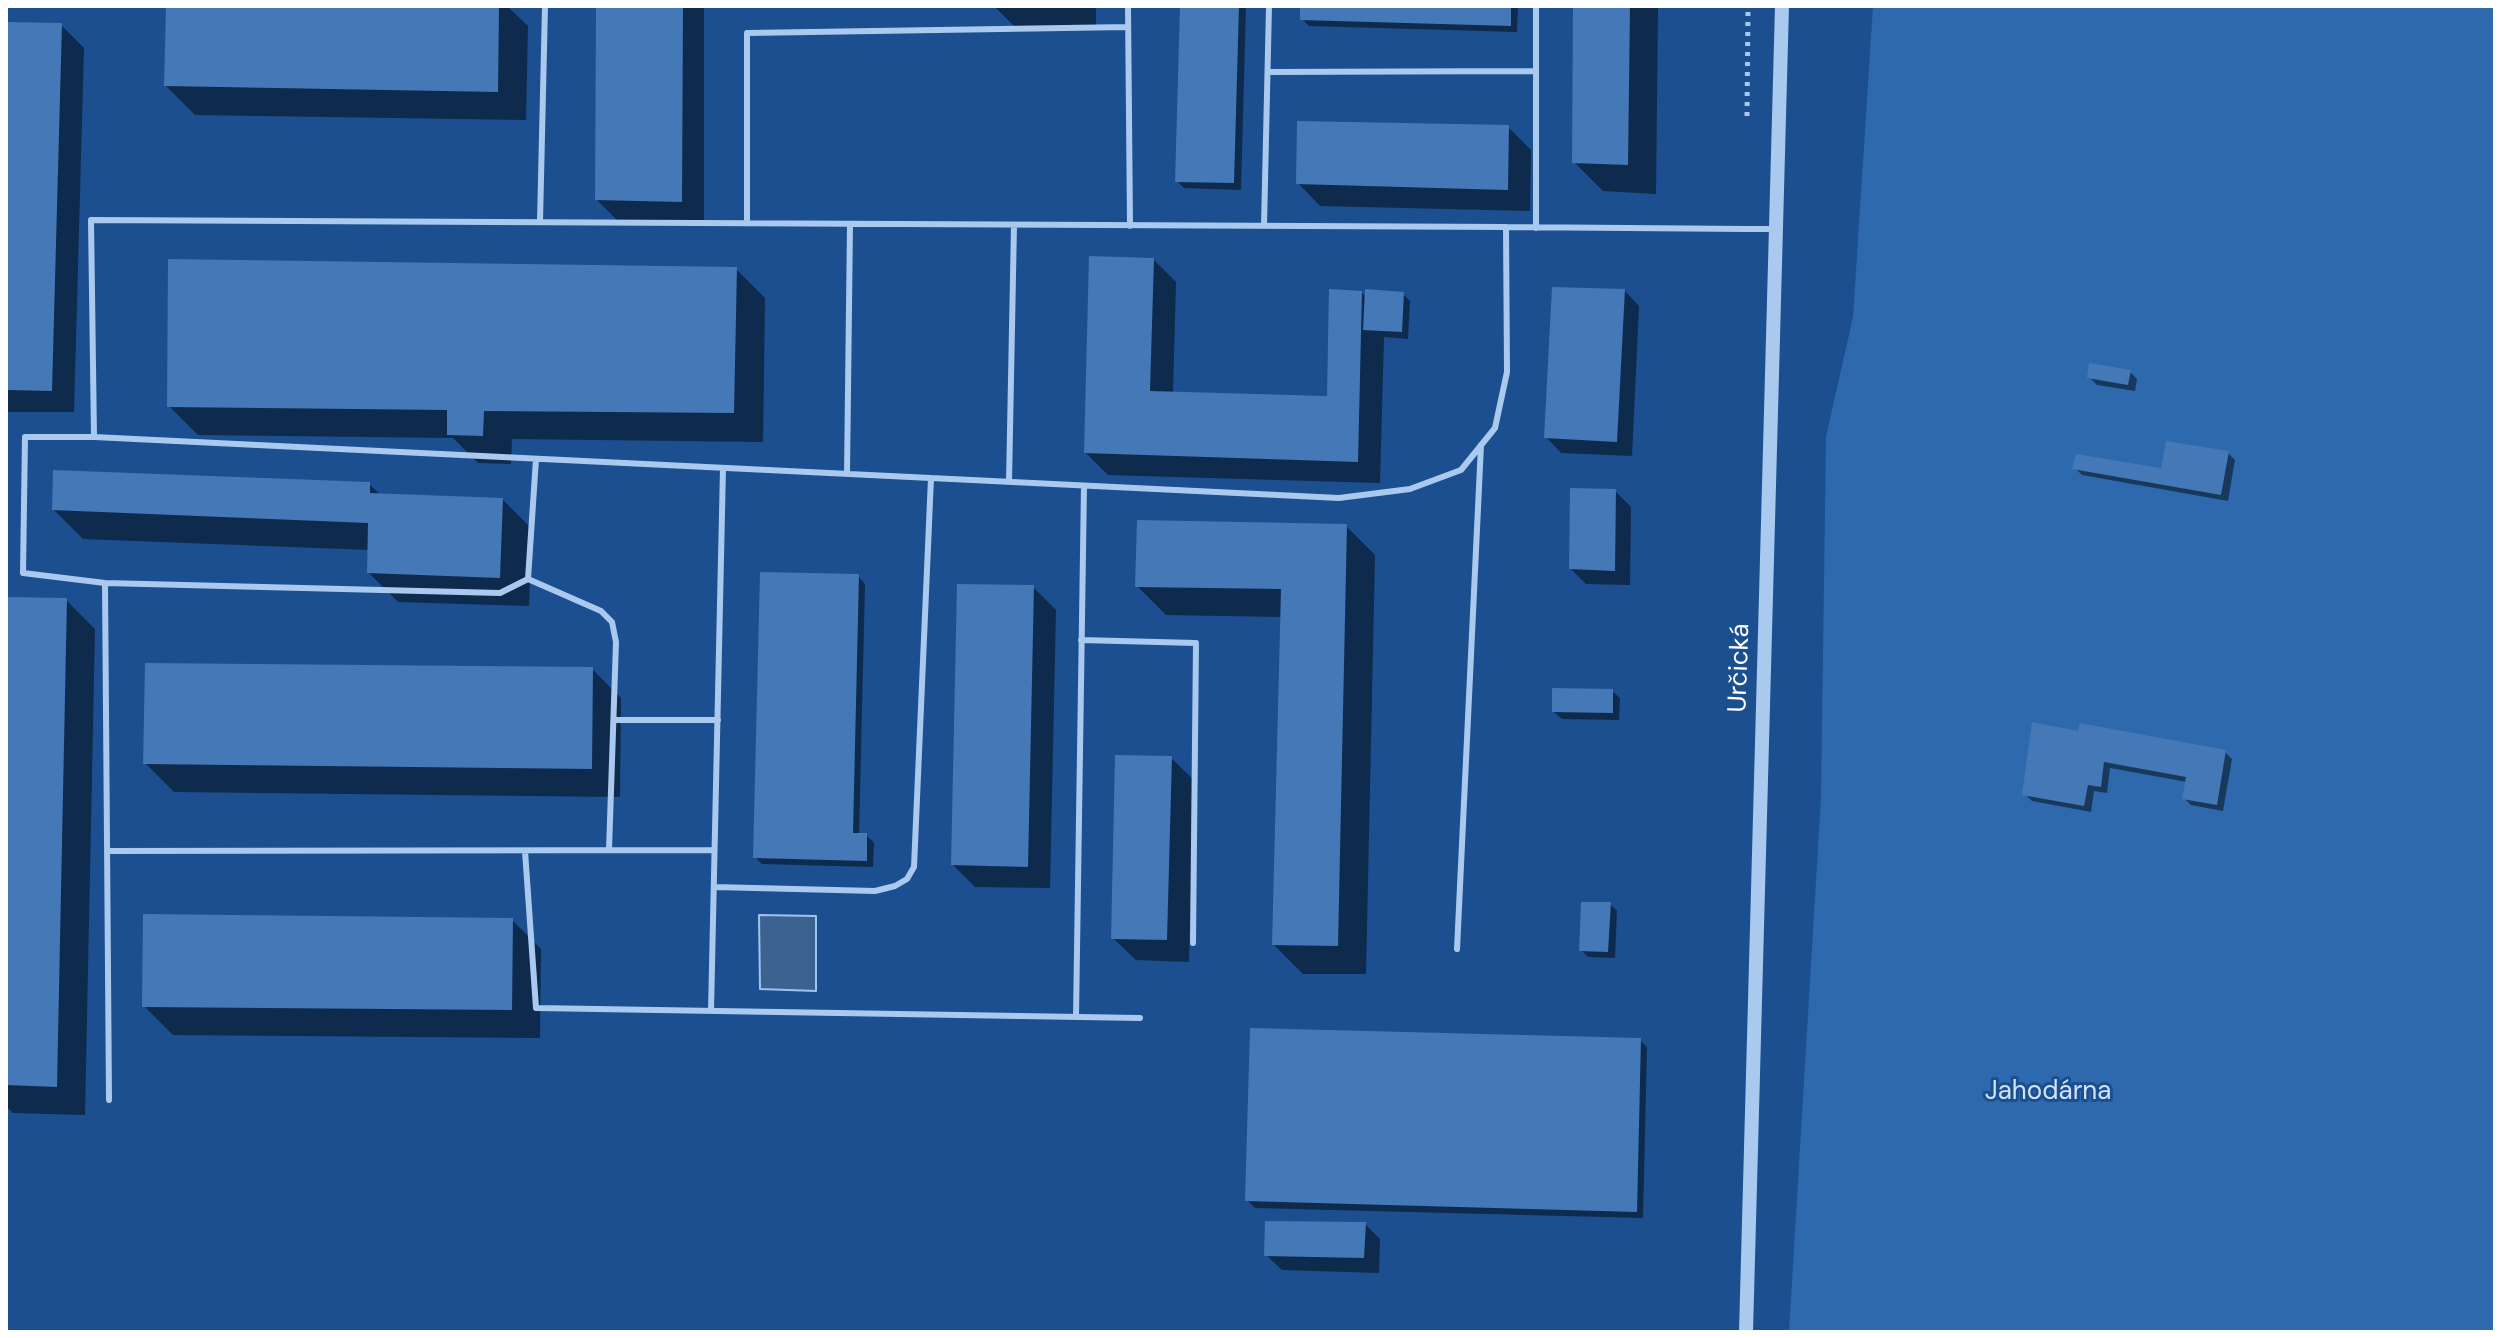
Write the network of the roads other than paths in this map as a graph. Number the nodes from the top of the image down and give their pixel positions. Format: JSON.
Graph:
{"nodes":[{"id":1,"x":545,"y":6,"type":"edge"},
{"id":2,"x":1128,"y":6,"type":"edge"},
{"id":3,"x":1269,"y":6,"type":"edge"},
{"id":4,"x":1536,"y":6,"type":"edge"},
{"id":5,"x":1782,"y":6,"type":"edge"},
{"id":6,"x":1128,"y":27,"type":"junction"},
{"id":7,"x":1536,"y":71,"type":"junction"},
{"id":8,"x":1268,"y":72,"type":"junction"},
{"id":9,"x":540,"y":222,"type":"junction"},
{"id":10,"x":747,"y":223,"type":"junction"},
{"id":11,"x":850,"y":224,"type":"junction"},
{"id":12,"x":1014,"y":225,"type":"junction"},
{"id":13,"x":1130,"y":226,"type":"junction"},
{"id":14,"x":1264,"y":226,"type":"junction"},
{"id":15,"x":1506,"y":227,"type":"junction"},
{"id":16,"x":1536,"y":228,"type":"junction"},
{"id":17,"x":1776,"y":229,"type":"junction"},
{"id":18,"x":94,"y":437,"type":"junction"},
{"id":19,"x":1481,"y":445,"type":"junction"},
{"id":20,"x":536,"y":459,"type":"junction"},
{"id":21,"x":723,"y":468,"type":"junction"},
{"id":22,"x":847,"y":474,"type":"junction"},
{"id":23,"x":931,"y":478,"type":"junction"},
{"id":24,"x":1009,"y":482,"type":"junction"},
{"id":25,"x":1084,"y":486,"type":"junction"},
{"id":26,"x":528,"y":579,"type":"junction"},
{"id":27,"x":105,"y":583,"type":"junction"},
{"id":28,"x":1081,"y":640,"type":"junction"},
{"id":29,"x":614,"y":720,"type":"junction"},
{"id":30,"x":718,"y":720,"type":"junction"},
{"id":31,"x":609,"y":850,"type":"junction"},
{"id":32,"x":714,"y":850,"type":"junction"},
{"id":33,"x":107,"y":851,"type":"junction"},
{"id":34,"x":525,"y":851,"type":"junction"},
{"id":35,"x":714,"y":887,"type":"junction"},
{"id":36,"x":1193,"y":943,"type":"dead end"},
{"id":37,"x":1457,"y":949,"type":"dead end"},
{"id":38,"x":711,"y":1011,"type":"junction"},
{"id":39,"x":1076,"y":1017,"type":"junction"},
{"id":40,"x":1140,"y":1018,"type":"dead end"},
{"id":41,"x":109,"y":1100,"type":"dead end"},
{"id":42,"x":1746,"y":1332,"type":"edge"}],
"edges":[{"from":1,"to":9,"type":"lane"},
{"from":2,"to":6,"type":"lane"},
{"from":3,"to":8,"type":"lane"},
{"from":4,"to":7,"type":"lane"},
{"from":5,"to":17,"type":"street","name":"Určická"},
{"from":6,"to":10,"type":"lane"},
{"from":6,"to":13,"type":"lane"},
{"from":7,"to":8,"type":"lane"},
{"from":7,"to":16,"type":"lane"},
{"from":8,"to":14,"type":"lane"},
{"from":9,"to":10,"type":"lane"},
{"from":9,"to":18,"type":"lane"},
{"from":10,"to":11,"type":"lane"},
{"from":11,"to":12,"type":"lane"},
{"from":11,"to":22,"type":"lane"},
{"from":12,"to":13,"type":"lane"},
{"from":12,"to":24,"type":"lane"},
{"from":13,"to":14,"type":"lane"},
{"from":14,"to":15,"type":"lane"},
{"from":15,"to":16,"type":"lane"},
{"from":15,"to":19,"type":"lane"},
{"from":16,"to":17,"type":"lane"},
{"from":17,"to":42,"type":"street","name":"Určická"},
{"from":18,"to":20,"type":"lane"},
{"from":18,"to":27,"type":"lane"},
{"from":19,"to":25,"type":"lane"},
{"from":19,"to":37,"type":"lane"},
{"from":20,"to":21,"type":"lane"},
{"from":20,"to":26,"type":"lane"},
{"from":21,"to":22,"type":"lane"},
{"from":21,"to":30,"type":"lane"},
{"from":22,"to":23,"type":"lane"},
{"from":23,"to":24,"type":"lane"},
{"from":23,"to":35,"type":"lane"},
{"from":24,"to":25,"type":"lane"},
{"from":25,"to":28,"type":"lane"},
{"from":26,"to":27,"type":"lane"},
{"from":26,"to":29,"type":"lane"},
{"from":27,"to":33,"type":"lane"},
{"from":28,"to":36,"type":"lane"},
{"from":28,"to":39,"type":"lane"},
{"from":29,"to":30,"type":"lane"},
{"from":29,"to":31,"type":"lane"},
{"from":30,"to":32,"type":"lane"},
{"from":31,"to":32,"type":"lane"},
{"from":31,"to":34,"type":"lane"},
{"from":32,"to":35,"type":"lane"},
{"from":33,"to":34,"type":"lane"},
{"from":33,"to":41,"type":"lane"},
{"from":34,"to":38,"type":"lane"},
{"from":35,"to":38,"type":"lane"},
{"from":38,"to":39,"type":"lane"},
{"from":39,"to":40,"type":"lane"}]}
